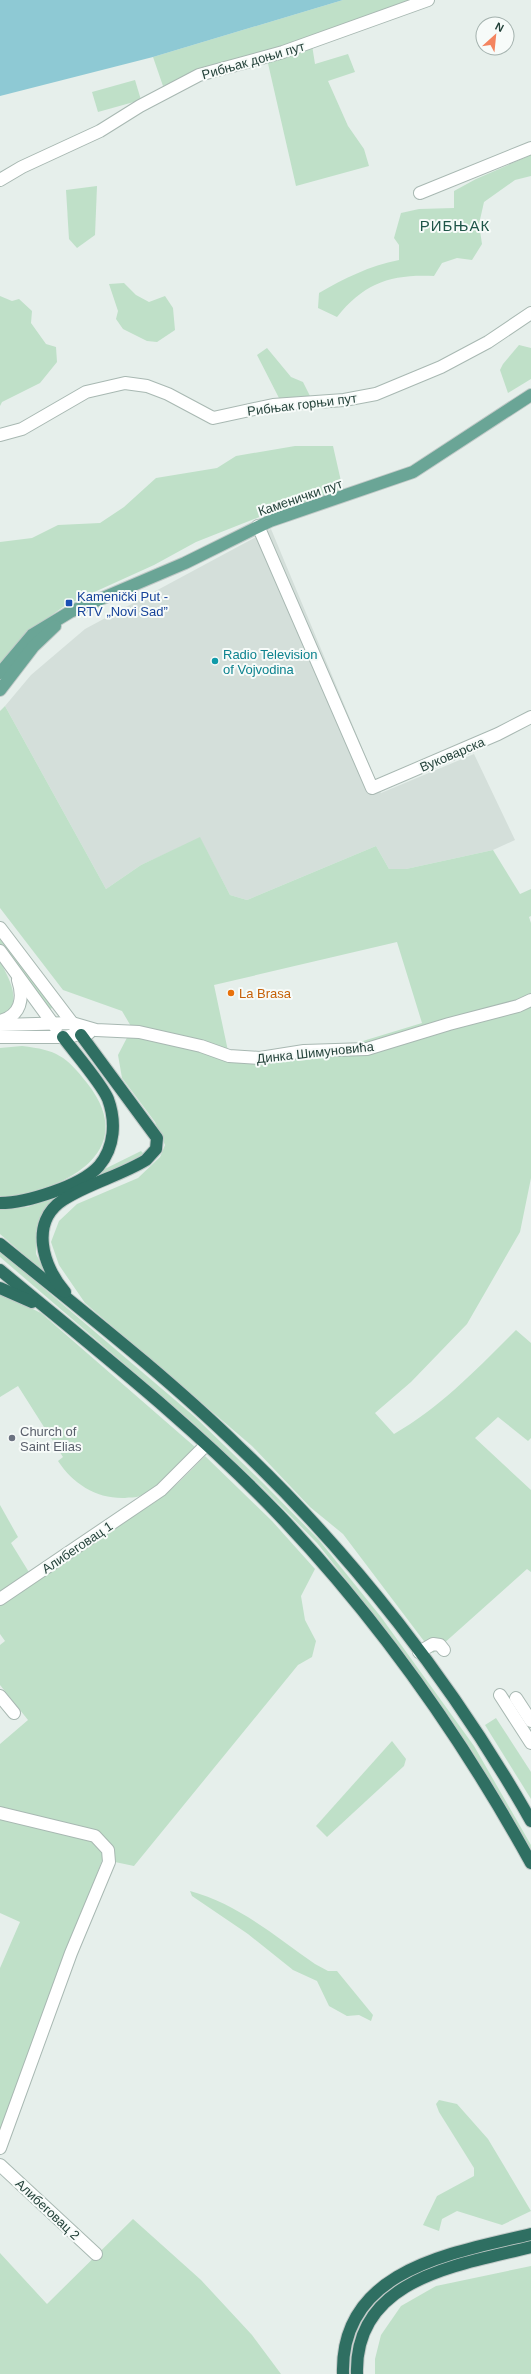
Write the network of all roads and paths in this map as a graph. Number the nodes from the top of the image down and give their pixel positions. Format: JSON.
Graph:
{"nodes":[{"id":1,"x":428,"y":0,"type":"edge"},
{"id":2,"x":531,"y":148,"type":"edge"},
{"id":3,"x":0,"y":180,"type":"edge"},
{"id":4,"x":420,"y":193,"type":"dead end"},
{"id":5,"x":531,"y":313,"type":"edge"},
{"id":6,"x":531,"y":395,"type":"edge"},
{"id":7,"x":0,"y":435,"type":"edge"},
{"id":8,"x":258,"y":526,"type":"junction"},
{"id":9,"x":70,"y":612,"type":"junction"},
{"id":10,"x":0,"y":672,"type":"edge"},
{"id":11,"x":0,"y":690,"type":"edge"},
{"id":12,"x":531,"y":717,"type":"edge"},
{"id":13,"x":0,"y":928,"type":"edge"},
{"id":14,"x":0,"y":951,"type":"edge"},
{"id":15,"x":15,"y":971,"type":"junction"},
{"id":16,"x":531,"y":1000,"type":"edge"},
{"id":17,"x":0,"y":1021,"type":"edge"},
{"id":18,"x":52,"y":1023,"type":"junction"},
{"id":19,"x":72,"y":1023,"type":"junction"},
{"id":20,"x":0,"y":1025,"type":"edge"},
{"id":21,"x":96,"y":1030,"type":"junction"},
{"id":22,"x":81,"y":1035,"type":"junction"},
{"id":23,"x":0,"y":1037,"type":"edge"},
{"id":24,"x":63,"y":1037,"type":"junction"},
{"id":25,"x":0,"y":1203,"type":"edge"},
{"id":26,"x":0,"y":1244,"type":"edge"},
{"id":27,"x":0,"y":1270,"type":"edge"},
{"id":28,"x":0,"y":1288,"type":"edge"},
{"id":29,"x":61,"y":1319,"type":"junction"},
{"id":30,"x":91,"y":1319,"type":"junction"},
{"id":31,"x":206,"y":1445,"type":"junction"},
{"id":32,"x":0,"y":1598,"type":"edge"},
{"id":33,"x":444,"y":1650,"type":"dead end"},
{"id":34,"x":419,"y":1652,"type":"junction"},
{"id":35,"x":500,"y":1695,"type":"dead end"},
{"id":36,"x":0,"y":1696,"type":"edge"},
{"id":37,"x":516,"y":1698,"type":"dead end"},
{"id":38,"x":14,"y":1713,"type":"dead end"},
{"id":39,"x":528,"y":1722,"type":"edge"},
{"id":40,"x":531,"y":1743,"type":"edge"},
{"id":41,"x":0,"y":1813,"type":"edge"},
{"id":42,"x":531,"y":1821,"type":"edge"},
{"id":43,"x":531,"y":1863,"type":"edge"},
{"id":44,"x":0,"y":2148,"type":"edge"},
{"id":45,"x":0,"y":2165,"type":"edge"},
{"id":46,"x":531,"y":2234,"type":"edge"},
{"id":47,"x":531,"y":2247,"type":"edge"},
{"id":48,"x":96,"y":2254,"type":"dead end"},
{"id":49,"x":343,"y":2374,"type":"edge"},
{"id":50,"x":357,"y":2374,"type":"edge"}],
"edges":[{"from":1,"to":3,"type":"street","name":"Рибњак доњи пут"},
{"from":2,"to":4,"type":"street"},
{"from":5,"to":7,"type":"street","name":"Рибњак горњи пут"},
{"from":6,"to":8,"type":"main road","name":"Каменички пут"},
{"from":8,"to":9,"type":"main road","name":"Каменички пут"},
{"from":8,"to":12,"type":"street","name":"Вуковарска"},
{"from":9,"to":10,"type":"main road","name":"Каменички пут"},
{"from":9,"to":11,"type":"main road","name":"Каменички пут"},
{"from":13,"to":19,"type":"street"},
{"from":14,"to":15,"type":"street"},
{"from":15,"to":17,"type":"street"},
{"from":15,"to":18,"type":"street"},
{"from":16,"to":21,"type":"street","name":"Динка Шимуновића"},
{"from":18,"to":19,"type":"street","name":"Динка Шимуновића"},
{"from":18,"to":20,"type":"street","name":"Динка Шимуновића"},
{"from":18,"to":24,"type":"street"},
{"from":19,"to":21,"type":"street","name":"Динка Шимуновића"},
{"from":19,"to":22,"type":"street"},
{"from":21,"to":22,"type":"street","name":"Динка Шимуновића"},
{"from":22,"to":24,"type":"street","name":"Динка Шимуновића"},
{"from":22,"to":30,"type":"highway"},
{"from":23,"to":24,"type":"street","name":"Динка Шимуновића"},
{"from":24,"to":25,"type":"highway"},
{"from":26,"to":30,"type":"highway"},
{"from":27,"to":29,"type":"highway"},
{"from":28,"to":29,"type":"highway"},
{"from":29,"to":31,"type":"highway"},
{"from":30,"to":34,"type":"highway"},
{"from":31,"to":32,"type":"street","name":"Алибеговац 1"},
{"from":31,"to":43,"type":"highway"},
{"from":33,"to":34,"type":"street"},
{"from":34,"to":42,"type":"highway"},
{"from":35,"to":39,"type":"street"},
{"from":36,"to":38,"type":"street"},
{"from":37,"to":39,"type":"street"},
{"from":39,"to":40,"type":"street"},
{"from":41,"to":44,"type":"street"},
{"from":45,"to":48,"type":"street","name":"Алибеговац 2"},
{"from":46,"to":49,"type":"highway"},
{"from":47,"to":50,"type":"highway"}]}
